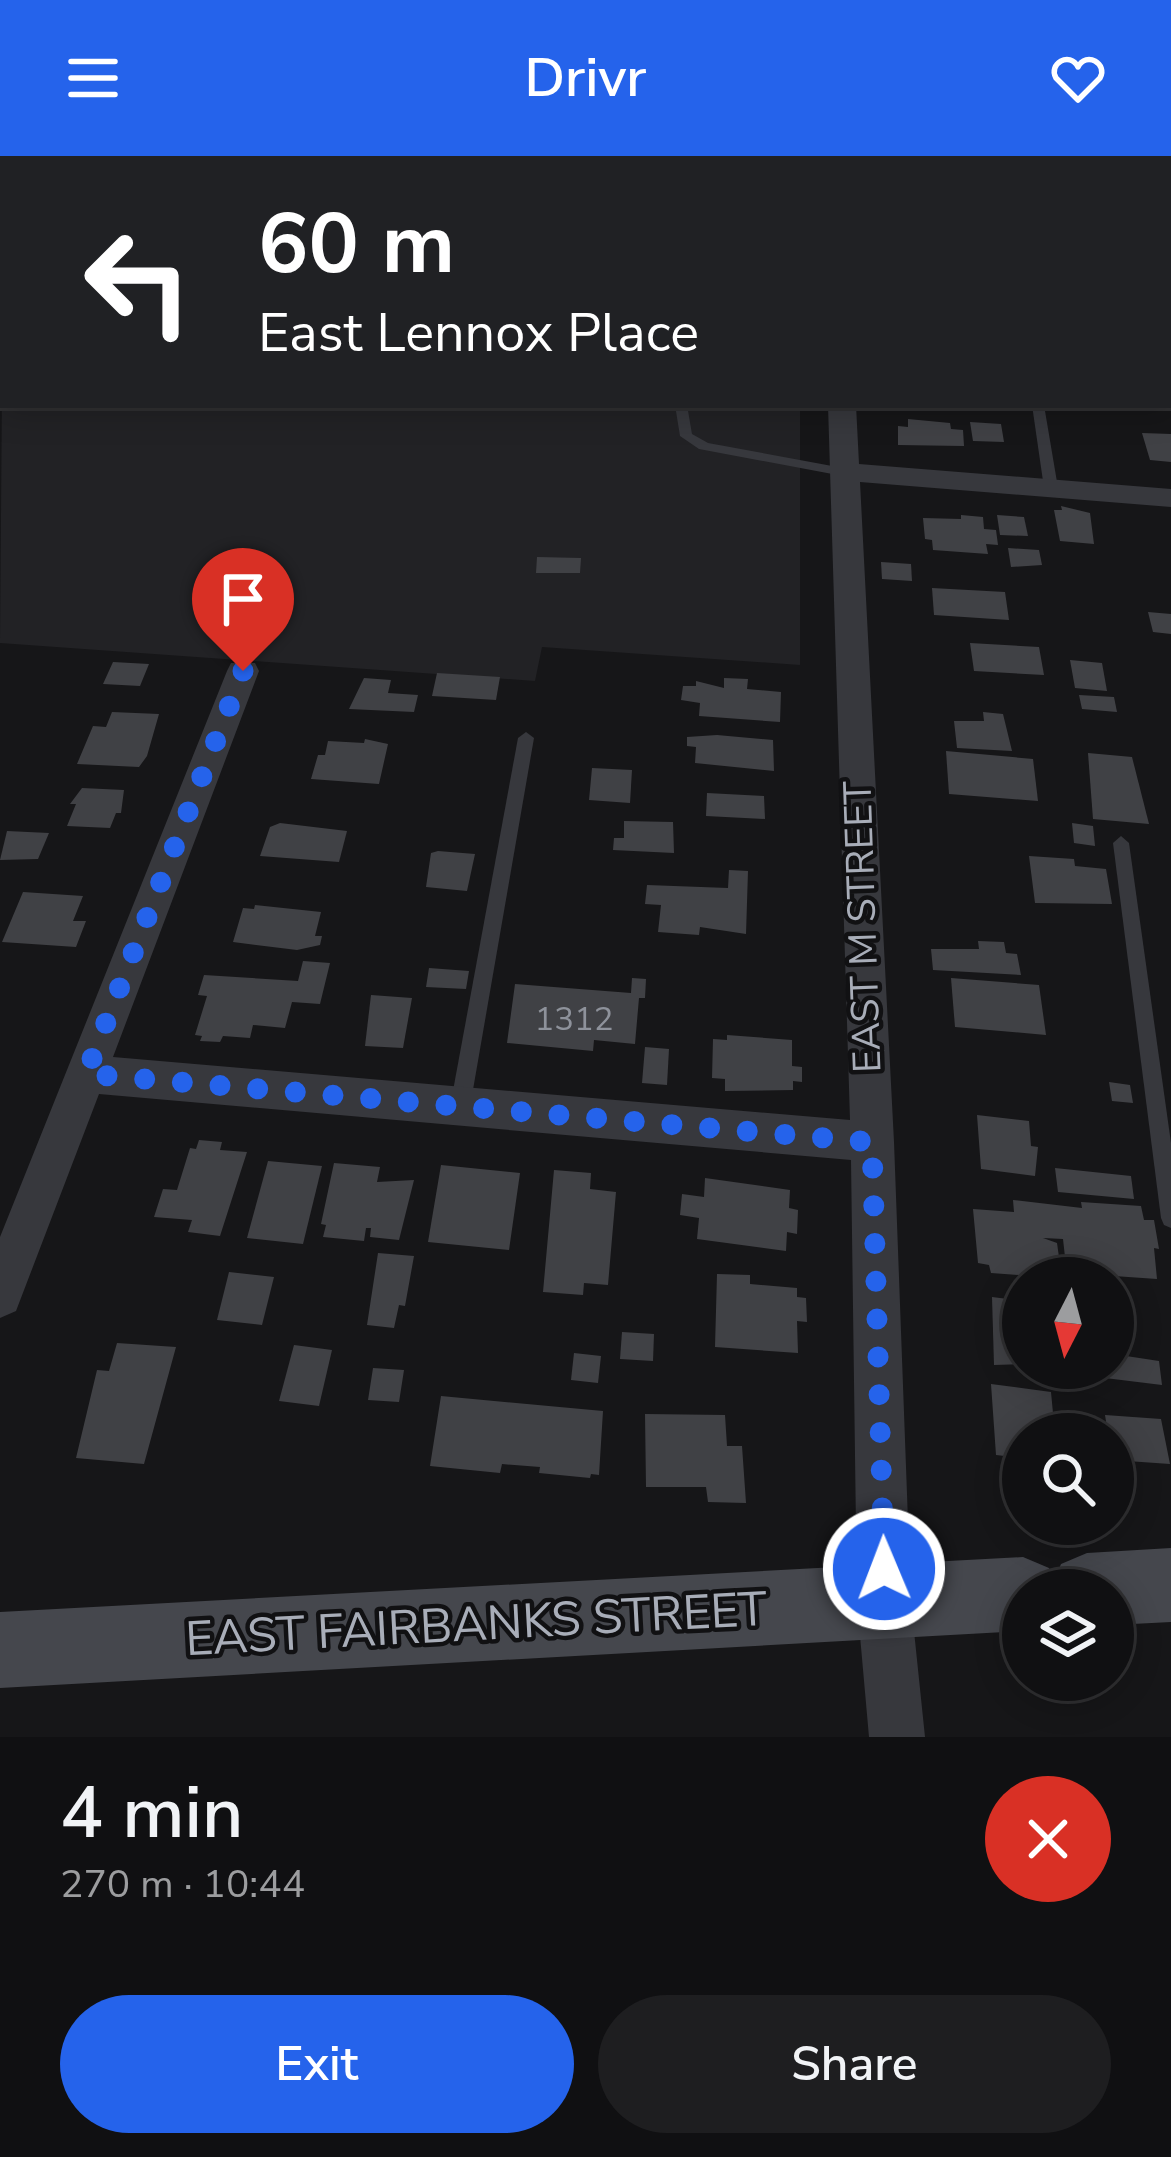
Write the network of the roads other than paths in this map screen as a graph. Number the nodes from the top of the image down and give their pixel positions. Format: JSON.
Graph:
{"nodes":[{"id":1,"x":681,"y":408,"type":"edge"},
{"id":2,"x":842,"y":408,"type":"edge"},
{"id":3,"x":1038,"y":408,"type":"edge"},
{"id":4,"x":843,"y":472,"type":"junction"},
{"id":5,"x":1051,"y":488,"type":"junction"},
{"id":6,"x":1171,"y":498,"type":"edge"},
{"id":7,"x":243,"y":671,"type":"dead end"},
{"id":8,"x":526,"y":739,"type":"dead end"},
{"id":9,"x":1121,"y":843,"type":"dead end"},
{"id":10,"x":86,"y":1074,"type":"junction"},
{"id":11,"x":460,"y":1107,"type":"junction"},
{"id":12,"x":872,"y":1142,"type":"junction"},
{"id":13,"x":1171,"y":1218,"type":"edge"},
{"id":14,"x":0,"y":1295,"type":"edge"},
{"id":15,"x":1171,"y":1585,"type":"edge"},
{"id":16,"x":1134,"y":1587,"type":"edge"},
{"id":17,"x":1002,"y":1595,"type":"edge"},
{"id":18,"x":884,"y":1602,"type":"junction"},
{"id":19,"x":0,"y":1650,"type":"edge"},
{"id":20,"x":897,"y":1737,"type":"edge"}],
"edges":[{"from":1,"to":4,"type":"lane"},
{"from":2,"to":4,"type":"street","name":"EAST M STREET"},
{"from":3,"to":5,"type":"lane"},
{"from":4,"to":5,"type":"street"},
{"from":4,"to":12,"type":"street","name":"EAST M STREET"},
{"from":5,"to":6,"type":"street"},
{"from":7,"to":10,"type":"street"},
{"from":8,"to":11,"type":"lane"},
{"from":9,"to":13,"type":"lane"},
{"from":10,"to":11,"type":"street"},
{"from":10,"to":14,"type":"street"},
{"from":11,"to":12,"type":"street"},
{"from":12,"to":18,"type":"street","name":"EAST M STREET"},
{"from":15,"to":16,"type":"street"},
{"from":17,"to":18,"type":"street","name":"EAST FAIRBANKS STREET"},
{"from":18,"to":19,"type":"street","name":"EAST FAIRBANKS STREET"},
{"from":18,"to":20,"type":"street","name":"EAST M STREET"}]}
